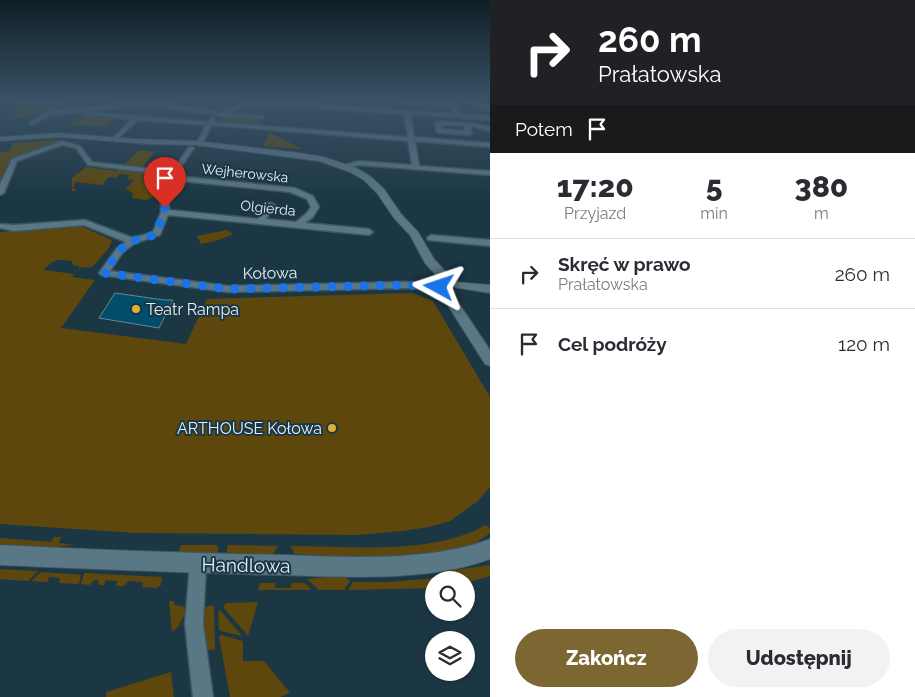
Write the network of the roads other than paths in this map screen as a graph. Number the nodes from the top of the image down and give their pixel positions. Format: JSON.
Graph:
{"nodes":[{"id":1,"x":122,"y":133,"type":"edge"},
{"id":2,"x":202,"y":133,"type":"edge"},
{"id":3,"x":326,"y":133,"type":"edge"},
{"id":4,"x":410,"y":133,"type":"edge"},
{"id":5,"x":116,"y":139,"type":"junction"},
{"id":6,"x":411,"y":139,"type":"junction"},
{"id":7,"x":0,"y":140,"type":"edge"},
{"id":8,"x":194,"y":145,"type":"junction"},
{"id":9,"x":490,"y":145,"type":"edge"},
{"id":10,"x":344,"y":166,"type":"junction"},
{"id":11,"x":416,"y":167,"type":"junction"},
{"id":12,"x":490,"y":174,"type":"edge"},
{"id":13,"x":172,"y":175,"type":"junction"},
{"id":14,"x":0,"y":193,"type":"edge"},
{"id":15,"x":271,"y":205,"type":"dead end"},
{"id":16,"x":165,"y":212,"type":"junction"},
{"id":17,"x":397,"y":216,"type":"joint"},
{"id":18,"x":261,"y":221,"type":"junction"},
{"id":19,"x":298,"y":225,"type":"junction"},
{"id":20,"x":0,"y":226,"type":"edge"},
{"id":21,"x":369,"y":232,"type":"dead end"},
{"id":22,"x":431,"y":238,"type":"dead end"},
{"id":23,"x":132,"y":241,"type":"junction"},
{"id":24,"x":490,"y":243,"type":"edge"},
{"id":25,"x":449,"y":288,"type":"junction"},
{"id":26,"x":490,"y":289,"type":"edge"},
{"id":27,"x":490,"y":294,"type":"edge"},
{"id":28,"x":490,"y":353,"type":"edge"},
{"id":29,"x":490,"y":361,"type":"edge"},
{"id":30,"x":490,"y":549,"type":"edge"},
{"id":31,"x":0,"y":555,"type":"edge"},
{"id":32,"x":198,"y":564,"type":"junction"},
{"id":33,"x":203,"y":697,"type":"edge"}],
"edges":[{"from":1,"to":5,"type":"street"},
{"from":2,"to":8,"type":"street"},
{"from":3,"to":6,"type":"street"},
{"from":4,"to":6,"type":"street"},
{"from":5,"to":7,"type":"street"},
{"from":5,"to":8,"type":"street"},
{"from":6,"to":9,"type":"street"},
{"from":6,"to":11,"type":"street"},
{"from":8,"to":10,"type":"street"},
{"from":8,"to":13,"type":"street"},
{"from":10,"to":11,"type":"street"},
{"from":10,"to":17,"type":"street"},
{"from":11,"to":12,"type":"street"},
{"from":13,"to":14,"type":"street"},
{"from":13,"to":16,"type":"street"},
{"from":13,"to":19,"type":"street","name":"Wejherowska"},
{"from":15,"to":18,"type":"street"},
{"from":16,"to":18,"type":"street","name":"Olgierda"},
{"from":16,"to":23,"type":"street"},
{"from":17,"to":25,"type":"street"},
{"from":18,"to":19,"type":"street","name":"Olgierda"},
{"from":19,"to":21,"type":"street","name":"Olgierda"},
{"from":20,"to":23,"type":"street"},
{"from":22,"to":24,"type":"street"},
{"from":23,"to":25,"type":"street","name":"Kołowa"},
{"from":25,"to":26,"type":"street","name":"Kołowa"},
{"from":25,"to":27,"type":"street","name":"Kołowa"},
{"from":25,"to":28,"type":"street"},
{"from":25,"to":29,"type":"street"},
{"from":30,"to":32,"type":"street","name":"Handlowa"},
{"from":31,"to":32,"type":"street","name":"Handlowa"},
{"from":32,"to":33,"type":"street"}]}
